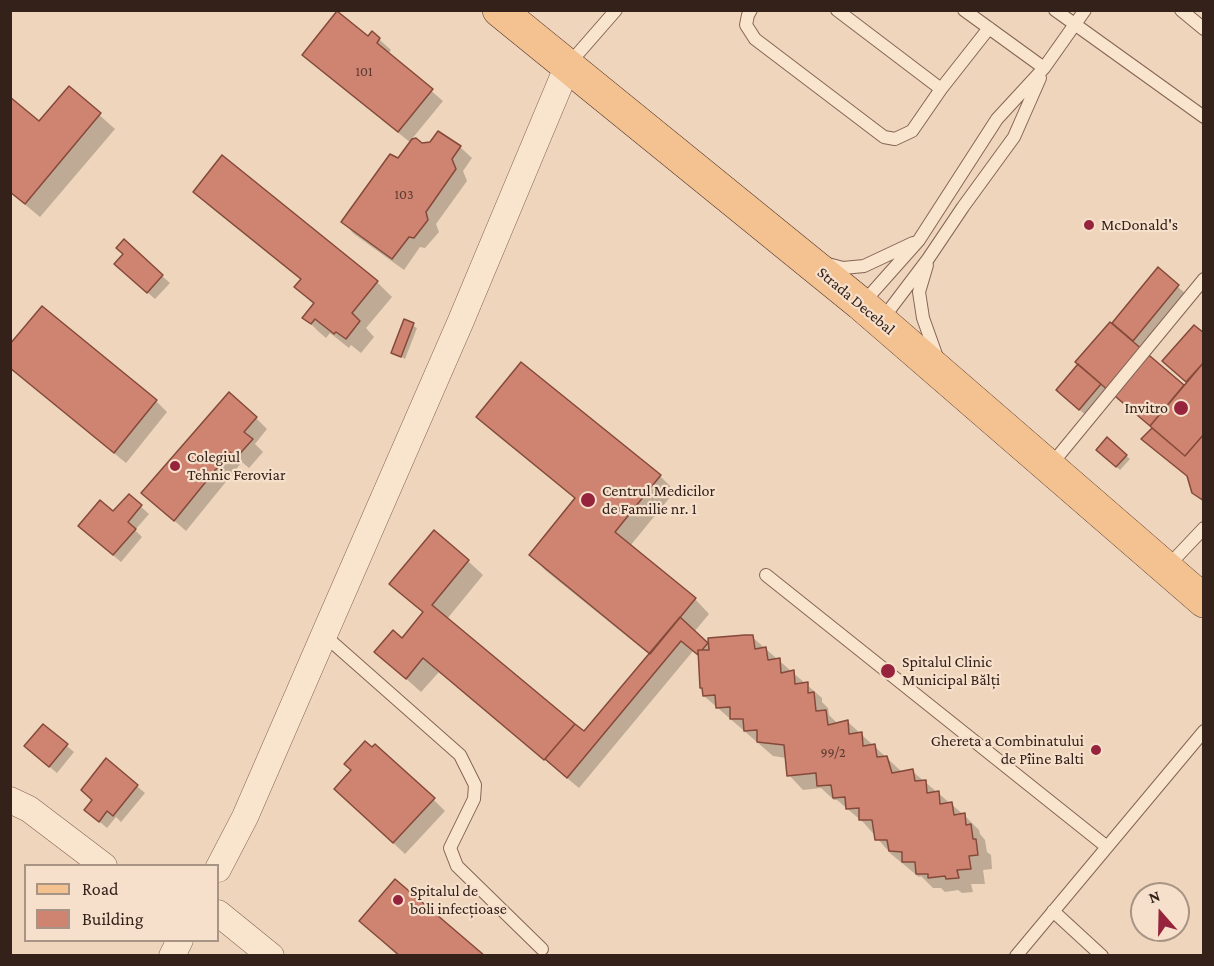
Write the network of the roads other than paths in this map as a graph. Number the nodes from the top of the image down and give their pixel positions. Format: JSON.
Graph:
{"nodes":[{"id":1,"x":500,"y":10,"type":"edge"},
{"id":2,"x":616,"y":10,"type":"edge"},
{"id":3,"x":751,"y":10,"type":"edge"},
{"id":4,"x":837,"y":10,"type":"edge"},
{"id":5,"x":964,"y":10,"type":"edge"},
{"id":6,"x":1055,"y":10,"type":"edge"},
{"id":7,"x":1085,"y":10,"type":"edge"},
{"id":8,"x":1181,"y":10,"type":"edge"},
{"id":9,"x":531,"y":20,"type":"dead end"},
{"id":10,"x":1073,"y":24,"type":"junction"},
{"id":11,"x":989,"y":28,"type":"junction"},
{"id":12,"x":1203,"y":28,"type":"edge"},
{"id":13,"x":568,"y":65,"type":"junction"},
{"id":14,"x":1044,"y":69,"type":"junction"},
{"id":15,"x":941,"y":88,"type":"junction"},
{"id":16,"x":1203,"y":117,"type":"edge"},
{"id":17,"x":919,"y":240,"type":"junction"},
{"id":18,"x":805,"y":259,"type":"junction"},
{"id":19,"x":928,"y":259,"type":"junction"},
{"id":20,"x":1203,"y":279,"type":"edge"},
{"id":21,"x":871,"y":313,"type":"junction"},
{"id":22,"x":943,"y":376,"type":"junction"},
{"id":23,"x":1049,"y":467,"type":"junction"},
{"id":24,"x":1203,"y":528,"type":"edge"},
{"id":25,"x":1166,"y":568,"type":"junction"},
{"id":26,"x":766,"y":575,"type":"dead end"},
{"id":27,"x":1203,"y":601,"type":"edge"},
{"id":28,"x":324,"y":635,"type":"junction"},
{"id":29,"x":1203,"y":731,"type":"edge"},
{"id":30,"x":10,"y":800,"type":"edge"},
{"id":31,"x":1107,"y":847,"type":"junction"},
{"id":32,"x":101,"y":864,"type":"edge"},
{"id":33,"x":219,"y":867,"type":"edge"},
{"id":34,"x":1053,"y":911,"type":"junction"},
{"id":35,"x":219,"y":914,"type":"edge"},
{"id":36,"x":179,"y":942,"type":"edge"},
{"id":37,"x":542,"y":949,"type":"dead end"},
{"id":38,"x":172,"y":956,"type":"edge"},
{"id":39,"x":271,"y":956,"type":"edge"},
{"id":40,"x":1016,"y":956,"type":"edge"},
{"id":41,"x":1102,"y":956,"type":"edge"}],
"edges":[{"from":1,"to":13,"type":"main road","name":"Strada Decebal"},
{"from":2,"to":13,"type":"lane"},
{"from":3,"to":15,"type":"lane"},
{"from":4,"to":15,"type":"lane"},
{"from":5,"to":11,"type":"lane"},
{"from":6,"to":10,"type":"lane"},
{"from":7,"to":10,"type":"lane"},
{"from":8,"to":12,"type":"lane"},
{"from":9,"to":13,"type":"lane"},
{"from":10,"to":14,"type":"lane"},
{"from":10,"to":16,"type":"lane"},
{"from":11,"to":14,"type":"lane"},
{"from":11,"to":15,"type":"lane"},
{"from":13,"to":18,"type":"main road","name":"Strada Decebal"},
{"from":13,"to":28,"type":"street"},
{"from":14,"to":17,"type":"lane"},
{"from":14,"to":19,"type":"lane"},
{"from":17,"to":18,"type":"lane"},
{"from":17,"to":21,"type":"lane"},
{"from":18,"to":21,"type":"main road","name":"Strada Decebal"},
{"from":19,"to":21,"type":"lane"},
{"from":19,"to":22,"type":"lane"},
{"from":20,"to":23,"type":"lane"},
{"from":21,"to":22,"type":"main road","name":"Strada Decebal"},
{"from":22,"to":23,"type":"main road","name":"Strada Decebal"},
{"from":23,"to":25,"type":"main road","name":"Strada Decebal"},
{"from":24,"to":25,"type":"lane"},
{"from":25,"to":27,"type":"main road","name":"Strada Decebal"},
{"from":26,"to":31,"type":"lane"},
{"from":28,"to":33,"type":"street"},
{"from":28,"to":37,"type":"lane"},
{"from":29,"to":31,"type":"lane"},
{"from":30,"to":32,"type":"street"},
{"from":31,"to":34,"type":"lane"},
{"from":34,"to":40,"type":"lane"},
{"from":34,"to":41,"type":"lane"},
{"from":35,"to":39,"type":"street"},
{"from":36,"to":38,"type":"street"}]}
